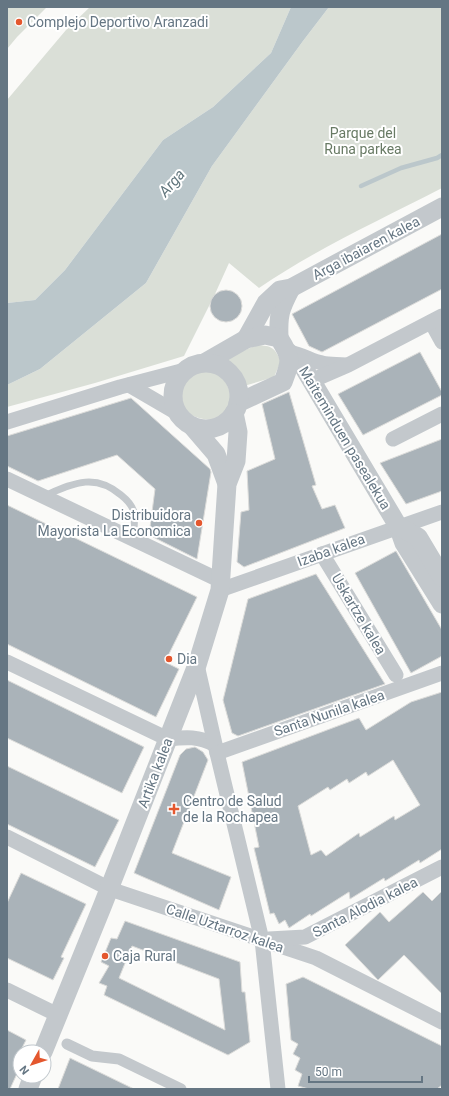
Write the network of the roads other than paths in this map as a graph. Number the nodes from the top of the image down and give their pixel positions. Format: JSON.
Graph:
{"nodes":[{"id":1,"x":442,"y":207,"type":"edge"},
{"id":2,"x":291,"y":288,"type":"junction"},
{"id":3,"x":436,"y":319,"type":"edge"},
{"id":4,"x":246,"y":339,"type":"junction"},
{"id":5,"x":442,"y":342,"type":"edge"},
{"id":6,"x":284,"y":345,"type":"junction"},
{"id":7,"x":206,"y":362,"type":"junction"},
{"id":8,"x":348,"y":365,"type":"junction"},
{"id":9,"x":184,"y":370,"type":"junction"},
{"id":10,"x":310,"y":379,"type":"junction"},
{"id":11,"x":283,"y":382,"type":"junction"},
{"id":12,"x":129,"y":385,"type":"junction"},
{"id":13,"x":236,"y":408,"type":"junction"},
{"id":14,"x":177,"y":413,"type":"junction"},
{"id":15,"x":442,"y":414,"type":"edge"},
{"id":16,"x":7,"y":422,"type":"edge"},
{"id":17,"x":192,"y":426,"type":"junction"},
{"id":18,"x":393,"y":439,"type":"dead end"},
{"id":19,"x":7,"y":479,"type":"edge"},
{"id":20,"x":227,"y":484,"type":"junction"},
{"id":21,"x":43,"y":496,"type":"junction"},
{"id":22,"x":442,"y":512,"type":"edge"},
{"id":23,"x":398,"y":526,"type":"junction"},
{"id":24,"x":133,"y":540,"type":"junction"},
{"id":25,"x":322,"y":554,"type":"junction"},
{"id":26,"x":442,"y":577,"type":"edge"},
{"id":27,"x":220,"y":586,"type":"junction"},
{"id":28,"x":442,"y":604,"type":"edge"},
{"id":29,"x":7,"y":662,"type":"edge"},
{"id":30,"x":197,"y":664,"type":"junction"},
{"id":31,"x":442,"y":673,"type":"edge"},
{"id":32,"x":396,"y":675,"type":"dead end"},
{"id":33,"x":168,"y":739,"type":"junction"},
{"id":34,"x":216,"y":749,"type":"junction"},
{"id":35,"x":7,"y":837,"type":"edge"},
{"id":36,"x":442,"y":867,"type":"edge"},
{"id":37,"x":110,"y":889,"type":"junction"},
{"id":38,"x":262,"y":940,"type":"junction"},
{"id":39,"x":7,"y":990,"type":"edge"},
{"id":40,"x":58,"y":1015,"type":"junction"},
{"id":41,"x":442,"y":1022,"type":"edge"},
{"id":42,"x":46,"y":1044,"type":"edge"},
{"id":43,"x":67,"y":1044,"type":"dead end"},
{"id":44,"x":181,"y":1089,"type":"edge"},
{"id":45,"x":278,"y":1089,"type":"edge"}],
"edges":[{"from":1,"to":2,"type":"street","name":"Arga ibaiaren kalea"},
{"from":2,"to":4,"type":"street","name":"Arga ibaiaren kalea"},
{"from":2,"to":6,"type":"street"},
{"from":3,"to":5,"type":"street"},
{"from":3,"to":8,"type":"street"},
{"from":4,"to":6,"type":"street"},
{"from":4,"to":7,"type":"street"},
{"from":6,"to":8,"type":"street"},
{"from":6,"to":10,"type":"street","name":"Maiteminduen pasealekua"},
{"from":6,"to":11,"type":"street"},
{"from":7,"to":9,"type":"street"},
{"from":7,"to":13,"type":"street"},
{"from":8,"to":10,"type":"street"},
{"from":9,"to":12,"type":"street"},
{"from":9,"to":14,"type":"street"},
{"from":10,"to":11,"type":"street"},
{"from":10,"to":23,"type":"street","name":"Maiteminduen pasealekua"},
{"from":11,"to":13,"type":"street"},
{"from":12,"to":14,"type":"street"},
{"from":12,"to":16,"type":"street"},
{"from":13,"to":17,"type":"street"},
{"from":13,"to":20,"type":"street","name":"Artika kalea"},
{"from":14,"to":17,"type":"street"},
{"from":15,"to":18,"type":"street"},
{"from":17,"to":20,"type":"street","name":"Artika kalea"},
{"from":19,"to":21,"type":"street"},
{"from":20,"to":27,"type":"street","name":"Artika kalea"},
{"from":21,"to":24,"type":"street"},
{"from":21,"to":24,"type":"lane"},
{"from":22,"to":23,"type":"street","name":"Izaba kalea"},
{"from":23,"to":25,"type":"street","name":"Izaba kalea"},
{"from":23,"to":26,"type":"street","name":"Maiteminduen pasealekua"},
{"from":23,"to":28,"type":"street","name":"Maiteminduen pasealekua"},
{"from":24,"to":27,"type":"street"},
{"from":25,"to":27,"type":"street","name":"Izaba kalea"},
{"from":25,"to":32,"type":"street","name":"Uskartze kalea"},
{"from":27,"to":30,"type":"street","name":"Artika kalea"},
{"from":29,"to":33,"type":"street"},
{"from":30,"to":33,"type":"street","name":"Artika kalea"},
{"from":30,"to":34,"type":"street"},
{"from":31,"to":34,"type":"street","name":"Santa Nunila kalea"},
{"from":33,"to":34,"type":"street"},
{"from":33,"to":37,"type":"street","name":"Artika kalea"},
{"from":34,"to":38,"type":"street"},
{"from":35,"to":37,"type":"street","name":"Calle Uztarroz kalea"},
{"from":36,"to":38,"type":"street","name":"Santa Alodia kalea"},
{"from":37,"to":38,"type":"street","name":"Calle Uztarroz kalea"},
{"from":37,"to":40,"type":"street","name":"Artika kalea"},
{"from":38,"to":41,"type":"street","name":"Calle Uztarroz kalea"},
{"from":38,"to":45,"type":"street"},
{"from":39,"to":40,"type":"street"},
{"from":40,"to":42,"type":"street","name":"Artika kalea"},
{"from":43,"to":44,"type":"street"}]}
